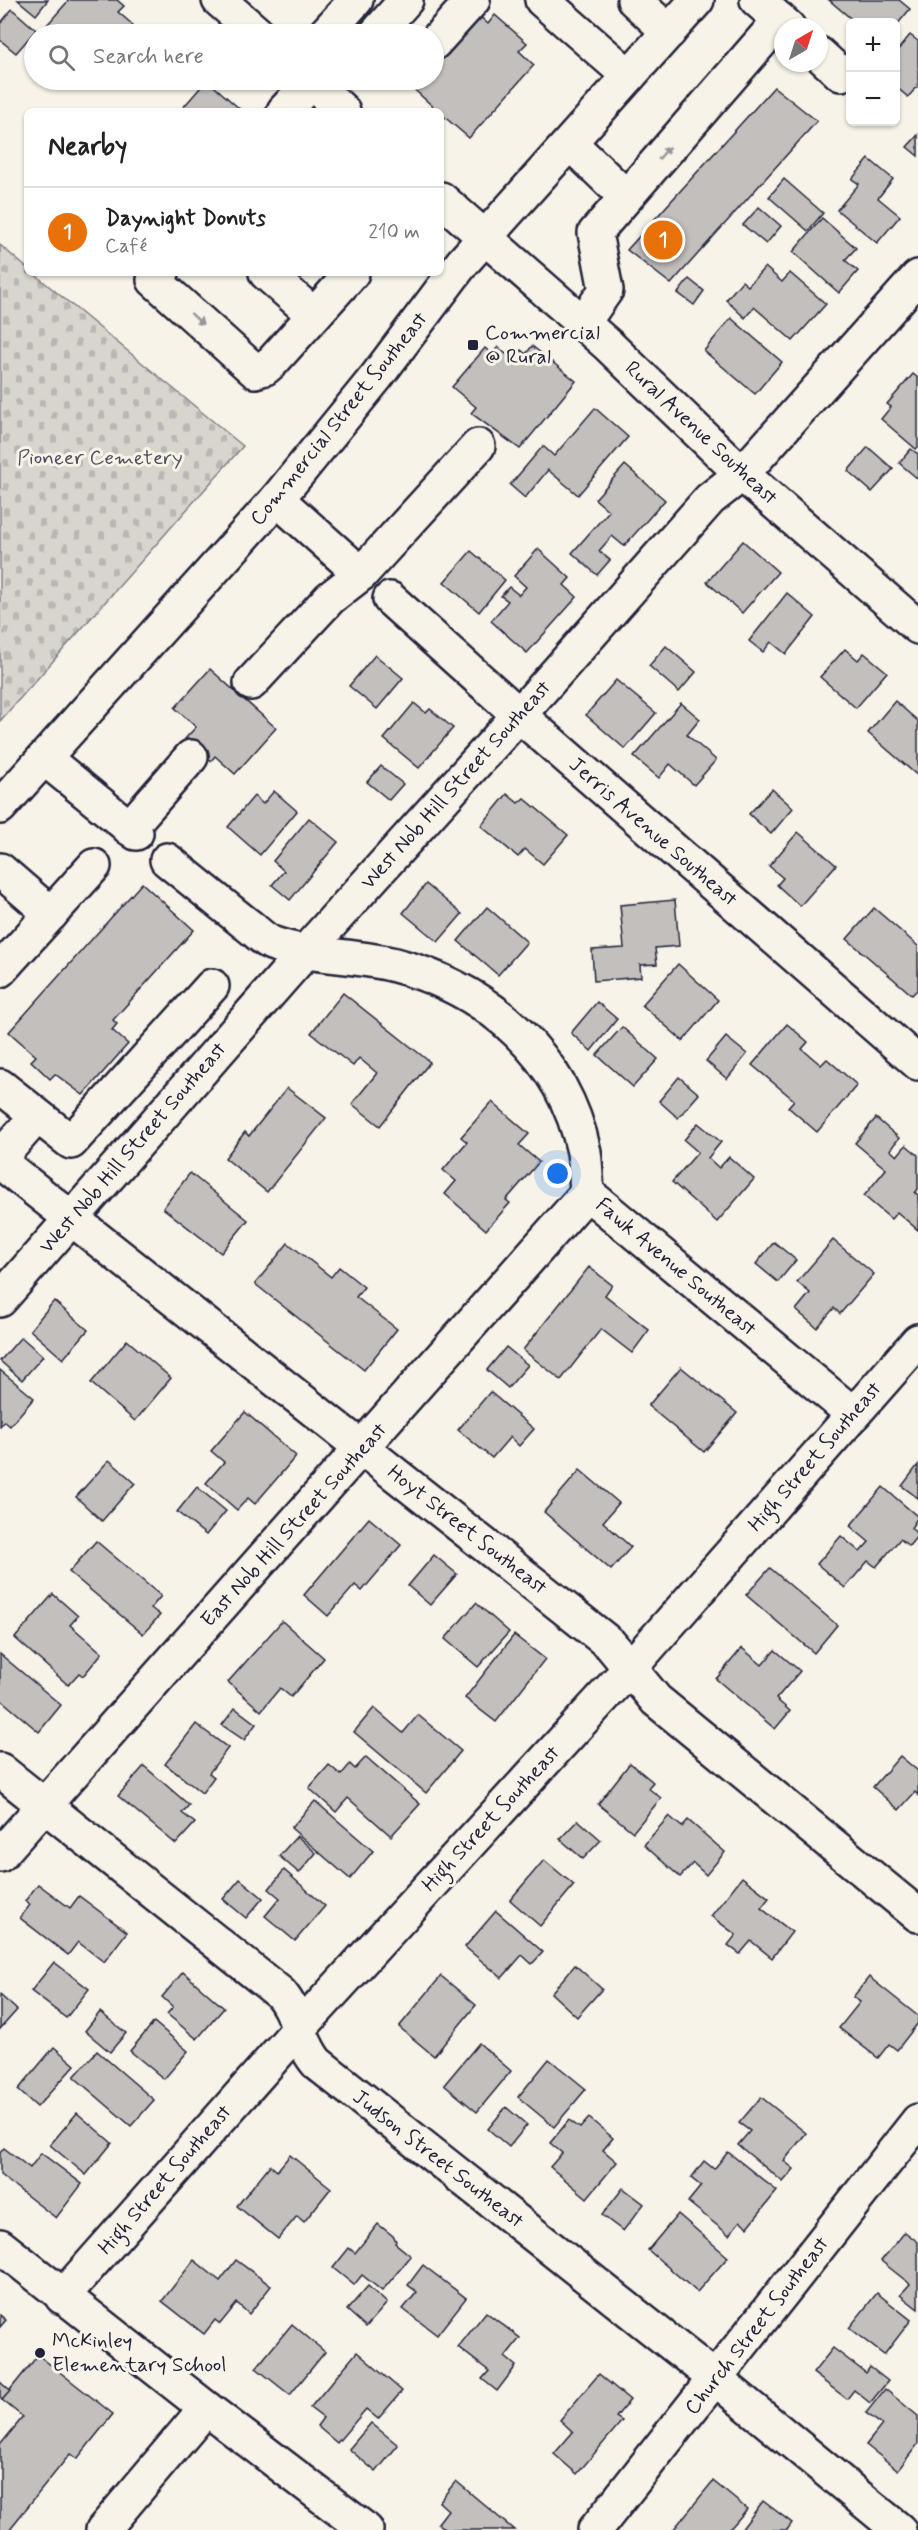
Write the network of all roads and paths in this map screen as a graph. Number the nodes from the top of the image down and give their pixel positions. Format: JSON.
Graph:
{"nodes":[{"id":1,"x":219,"y":0,"type":"edge"},
{"id":2,"x":356,"y":0,"type":"edge"},
{"id":3,"x":406,"y":0,"type":"edge"},
{"id":4,"x":472,"y":0,"type":"edge"},
{"id":5,"x":542,"y":0,"type":"edge"},
{"id":6,"x":634,"y":0,"type":"edge"},
{"id":7,"x":697,"y":0,"type":"edge"},
{"id":8,"x":775,"y":16,"type":"edge"},
{"id":9,"x":247,"y":24,"type":"edge"},
{"id":10,"x":334,"y":24,"type":"edge"},
{"id":11,"x":385,"y":24,"type":"edge"},
{"id":12,"x":444,"y":32,"type":"edge"},
{"id":13,"x":669,"y":32,"type":"junction"},
{"id":14,"x":629,"y":76,"type":"junction"},
{"id":15,"x":323,"y":90,"type":"edge"},
{"id":16,"x":290,"y":108,"type":"edge"},
{"id":17,"x":570,"y":143,"type":"junction"},
{"id":18,"x":626,"y":197,"type":"junction"},
{"id":19,"x":444,"y":202,"type":"edge"},
{"id":20,"x":485,"y":237,"type":"junction"},
{"id":21,"x":269,"y":276,"type":"edge"},
{"id":22,"x":349,"y":276,"type":"edge"},
{"id":23,"x":158,"y":277,"type":"edge"},
{"id":24,"x":918,"y":277,"type":"edge"},
{"id":25,"x":314,"y":315,"type":"junction"},
{"id":26,"x":583,"y":322,"type":"junction"},
{"id":27,"x":478,"y":446,"type":"dead end"},
{"id":28,"x":742,"y":474,"type":"junction"},
{"id":29,"x":277,"y":499,"type":"junction"},
{"id":30,"x":361,"y":574,"type":"junction"},
{"id":31,"x":390,"y":599,"type":"dead end"},
{"id":32,"x":918,"y":627,"type":"edge"},
{"id":33,"x":251,"y":683,"type":"dead end"},
{"id":34,"x":519,"y":716,"type":"junction"},
{"id":35,"x":44,"y":758,"type":"junction"},
{"id":36,"x":191,"y":758,"type":"dead end"},
{"id":37,"x":0,"y":807,"type":"edge"},
{"id":38,"x":167,"y":860,"type":"dead end"},
{"id":39,"x":94,"y":866,"type":"dead end"},
{"id":40,"x":0,"y":870,"type":"edge"},
{"id":41,"x":51,"y":914,"type":"junction"},
{"id":42,"x":307,"y":950,"type":"junction"},
{"id":43,"x":0,"y":970,"type":"edge"},
{"id":44,"x":212,"y":986,"type":"dead end"},
{"id":45,"x":918,"y":1063,"type":"edge"},
{"id":46,"x":0,"y":1086,"type":"edge"},
{"id":47,"x":37,"y":1116,"type":"junction"},
{"id":48,"x":0,"y":1160,"type":"edge"},
{"id":49,"x":587,"y":1193,"type":"junction"},
{"id":50,"x":72,"y":1219,"type":"junction"},
{"id":51,"x":0,"y":1300,"type":"edge"},
{"id":52,"x":918,"y":1341,"type":"edge"},
{"id":53,"x":852,"y":1413,"type":"junction"},
{"id":54,"x":363,"y":1448,"type":"junction"},
{"id":55,"x":631,"y":1667,"type":"junction"},
{"id":56,"x":0,"y":1770,"type":"edge"},
{"id":57,"x":45,"y":1806,"type":"junction"},
{"id":58,"x":0,"y":1855,"type":"edge"},
{"id":59,"x":918,"y":1916,"type":"edge"},
{"id":60,"x":298,"y":2030,"type":"junction"},
{"id":61,"x":918,"y":2121,"type":"edge"},
{"id":62,"x":0,"y":2246,"type":"edge"},
{"id":63,"x":62,"y":2297,"type":"junction"},
{"id":64,"x":716,"y":2379,"type":"junction"},
{"id":65,"x":206,"y":2408,"type":"junction"},
{"id":66,"x":104,"y":2530,"type":"edge"},
{"id":67,"x":366,"y":2530,"type":"edge"},
{"id":68,"x":595,"y":2530,"type":"edge"},
{"id":69,"x":899,"y":2530,"type":"edge"}],
"edges":[{"from":1,"to":9,"type":"street"},
{"from":2,"to":10,"type":"street"},
{"from":3,"to":11,"type":"street"},
{"from":4,"to":12,"type":"street"},
{"from":5,"to":14,"type":"street"},
{"from":6,"to":13,"type":"street"},
{"from":7,"to":13,"type":"street","name":"Commercial Street Southeast"},
{"from":18,"to":8,"type":"street","one_way":true},
{"from":13,"to":14,"type":"street","name":"Commercial Street Southeast"},
{"from":14,"to":17,"type":"street","name":"Commercial Street Southeast"},
{"from":15,"to":16,"type":"street"},
{"from":17,"to":18,"type":"street"},
{"from":17,"to":20,"type":"street","name":"Commercial Street Southeast"},
{"from":18,"to":26,"type":"street"},
{"from":19,"to":20,"type":"street","name":"Rural Avenue Southeast"},
{"from":20,"to":26,"type":"street","name":"Rural Avenue Southeast"},
{"from":20,"to":29,"type":"street","name":"Commercial Street Southeast"},
{"from":21,"to":25,"type":"street"},
{"from":22,"to":25,"type":"street"},
{"from":23,"to":25,"type":"street","one_way":true},
{"from":24,"to":28,"type":"street","name":"West Nob Hill Street Southeast"},
{"from":26,"to":28,"type":"street","name":"Rural Avenue Southeast"},
{"from":27,"to":30,"type":"street"},
{"from":28,"to":32,"type":"street","name":"Rural Avenue Southeast"},
{"from":28,"to":34,"type":"street","name":"West Nob Hill Street Southeast"},
{"from":29,"to":30,"type":"street"},
{"from":29,"to":35,"type":"street","name":"Commercial Street Southeast"},
{"from":30,"to":33,"type":"street"},
{"from":31,"to":34,"type":"street","name":"Jerris Avenue Southeast"},
{"from":34,"to":42,"type":"street","name":"West Nob Hill Street Southeast"},
{"from":34,"to":45,"type":"street","name":"Jerris Avenue Southeast"},
{"from":35,"to":36,"type":"street"},
{"from":35,"to":37,"type":"street","name":"Commercial Street Southeast"},
{"from":38,"to":42,"type":"street","name":"Fawk Avenue Southeast"},
{"from":39,"to":41,"type":"street"},
{"from":40,"to":41,"type":"street"},
{"from":41,"to":43,"type":"street"},
{"from":42,"to":49,"type":"street","name":"Fawk Avenue Southeast"},
{"from":42,"to":50,"type":"street","name":"West Nob Hill Street Southeast"},
{"from":44,"to":47,"type":"street"},
{"from":46,"to":47,"type":"street"},
{"from":47,"to":48,"type":"street"},
{"from":48,"to":50,"type":"street","name":"Hoyt Street Southeast"},
{"from":49,"to":53,"type":"street","name":"Fawk Avenue Southeast"},
{"from":49,"to":54,"type":"street","name":"East Nob Hill Street Southeast"},
{"from":50,"to":51,"type":"street","name":"West Nob Hill Street Southeast"},
{"from":50,"to":54,"type":"street","name":"Hoyt Street Southeast"},
{"from":52,"to":53,"type":"street","name":"High Street Southeast"},
{"from":53,"to":55,"type":"street","name":"High Street Southeast"},
{"from":54,"to":55,"type":"street","name":"Hoyt Street Southeast"},
{"from":54,"to":57,"type":"street","name":"East Nob Hill Street Southeast"},
{"from":55,"to":59,"type":"street","name":"Hoyt Street Southeast"},
{"from":55,"to":60,"type":"street","name":"High Street Southeast"},
{"from":56,"to":57,"type":"street","name":"Judson Street Southeast"},
{"from":57,"to":58,"type":"street","name":"East Nob Hill Street Southeast"},
{"from":57,"to":60,"type":"street","name":"Judson Street Southeast"},
{"from":60,"to":63,"type":"street","name":"High Street Southeast"},
{"from":60,"to":64,"type":"street","name":"Judson Street Southeast"},
{"from":61,"to":64,"type":"street","name":"Church Street Southeast"},
{"from":62,"to":63,"type":"street"},
{"from":63,"to":65,"type":"street"},
{"from":64,"to":68,"type":"street","name":"Church Street Southeast"},
{"from":64,"to":69,"type":"street","name":"Judson Street Southeast"},
{"from":65,"to":66,"type":"street"},
{"from":65,"to":67,"type":"street"}]}
